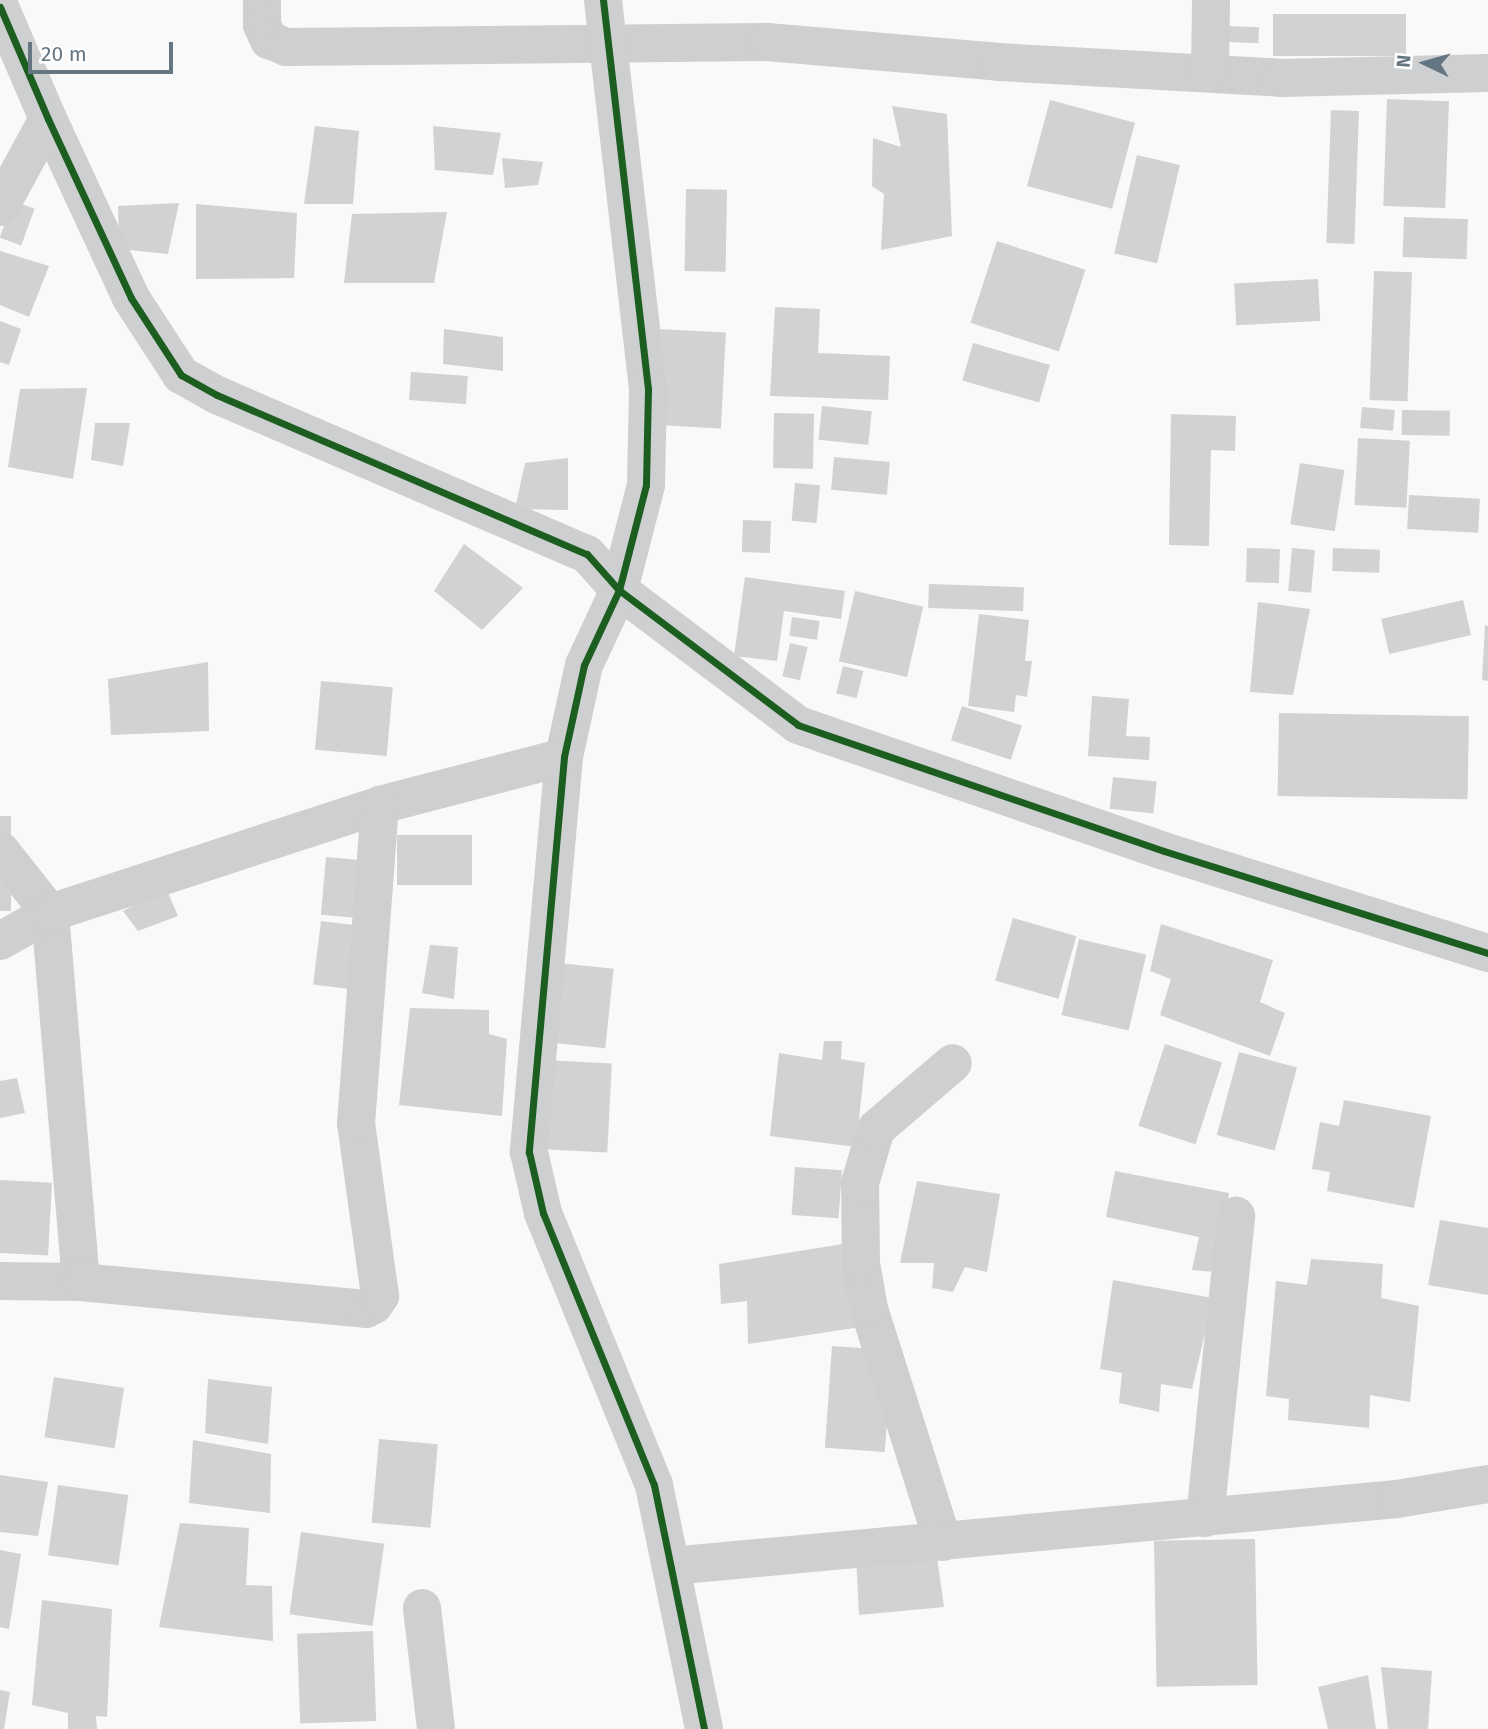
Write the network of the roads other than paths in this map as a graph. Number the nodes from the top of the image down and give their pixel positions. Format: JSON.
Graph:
{"nodes":[{"id":1,"x":262,"y":0,"type":"edge"},
{"id":2,"x":603,"y":0,"type":"edge"},
{"id":3,"x":1211,"y":0,"type":"edge"},
{"id":4,"x":0,"y":7,"type":"edge"},
{"id":5,"x":607,"y":43,"type":"junction"},
{"id":6,"x":1210,"y":73,"type":"junction"},
{"id":7,"x":1488,"y":73,"type":"edge"},
{"id":8,"x":48,"y":119,"type":"junction"},
{"id":9,"x":0,"y":207,"type":"edge"},
{"id":10,"x":619,"y":590,"type":"junction"},
{"id":11,"x":564,"y":757,"type":"junction"},
{"id":12,"x":380,"y":805,"type":"junction"},
{"id":13,"x":0,"y":850,"type":"edge"},
{"id":14,"x":50,"y":913,"type":"junction"},
{"id":15,"x":0,"y":941,"type":"edge"},
{"id":16,"x":1488,"y":953,"type":"edge"},
{"id":17,"x":953,"y":1063,"type":"dead end"},
{"id":18,"x":1237,"y":1216,"type":"dead end"},
{"id":19,"x":0,"y":1281,"type":"edge"},
{"id":20,"x":81,"y":1282,"type":"junction"},
{"id":21,"x":1488,"y":1484,"type":"edge"},
{"id":22,"x":1205,"y":1518,"type":"junction"},
{"id":23,"x":943,"y":1542,"type":"junction"},
{"id":24,"x":671,"y":1566,"type":"junction"},
{"id":25,"x":422,"y":1608,"type":"dead end"},
{"id":26,"x":436,"y":1729,"type":"edge"},
{"id":27,"x":704,"y":1729,"type":"edge"}],
"edges":[{"from":1,"to":5,"type":"street"},
{"from":2,"to":5,"type":"street"},
{"from":3,"to":6,"type":"street"},
{"from":4,"to":8,"type":"street"},
{"from":5,"to":6,"type":"street"},
{"from":5,"to":10,"type":"street"},
{"from":6,"to":7,"type":"street"},
{"from":8,"to":9,"type":"street"},
{"from":8,"to":10,"type":"street"},
{"from":10,"to":11,"type":"street"},
{"from":10,"to":16,"type":"street"},
{"from":11,"to":12,"type":"street"},
{"from":11,"to":24,"type":"street"},
{"from":12,"to":14,"type":"street"},
{"from":12,"to":20,"type":"street"},
{"from":13,"to":14,"type":"street"},
{"from":14,"to":15,"type":"street"},
{"from":14,"to":20,"type":"street"},
{"from":17,"to":23,"type":"street"},
{"from":18,"to":22,"type":"street"},
{"from":19,"to":20,"type":"street"},
{"from":21,"to":22,"type":"street"},
{"from":22,"to":23,"type":"street"},
{"from":23,"to":24,"type":"street"},
{"from":24,"to":27,"type":"street"},
{"from":25,"to":26,"type":"street"}]}
